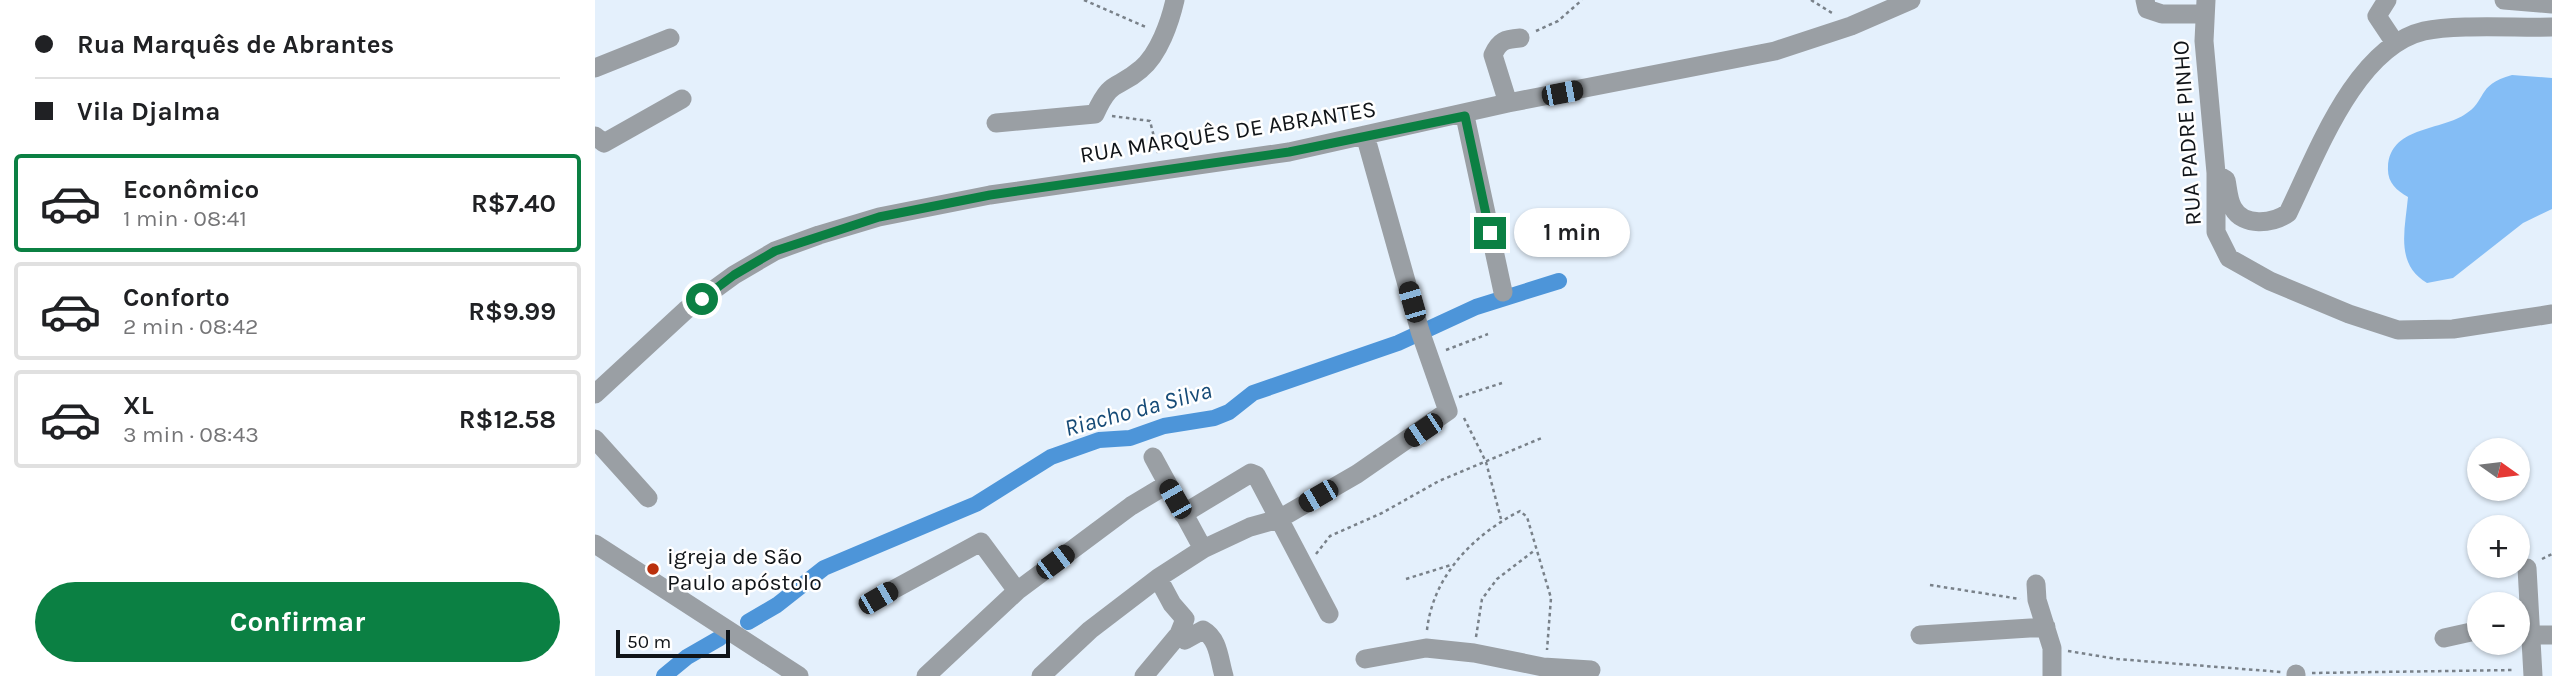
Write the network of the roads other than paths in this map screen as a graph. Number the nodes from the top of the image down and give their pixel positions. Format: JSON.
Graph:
{"nodes":[{"id":1,"x":1175,"y":0,"type":"edge"},
{"id":2,"x":1911,"y":0,"type":"edge"},
{"id":3,"x":2145,"y":0,"type":"edge"},
{"id":4,"x":2386,"y":0,"type":"edge"},
{"id":5,"x":2504,"y":0,"type":"edge"},
{"id":6,"x":2552,"y":4,"type":"edge"},
{"id":7,"x":2206,"y":7,"type":"edge"},
{"id":8,"x":2552,"y":27,"type":"edge"},
{"id":9,"x":670,"y":38,"type":"dead end"},
{"id":10,"x":1520,"y":38,"type":"road end"},
{"id":11,"x":2395,"y":43,"type":"junction"},
{"id":12,"x":595,"y":68,"type":"edge"},
{"id":13,"x":682,"y":99,"type":"dead end"},
{"id":14,"x":1509,"y":103,"type":"junction"},
{"id":15,"x":1465,"y":116,"type":"junction"},
{"id":16,"x":996,"y":123,"type":"dead end"},
{"id":17,"x":1365,"y":135,"type":"junction"},
{"id":18,"x":595,"y":136,"type":"edge"},
{"id":19,"x":2215,"y":173,"type":"junction"},
{"id":20,"x":1503,"y":292,"type":"dead end"},
{"id":21,"x":2552,"y":314,"type":"edge"},
{"id":22,"x":595,"y":394,"type":"edge"},
{"id":23,"x":595,"y":439,"type":"edge"},
{"id":24,"x":1153,"y":457,"type":"dead end"},
{"id":25,"x":1166,"y":485,"type":"junction"},
{"id":26,"x":648,"y":498,"type":"dead end"},
{"id":27,"x":1183,"y":514,"type":"junction"},
{"id":28,"x":1279,"y":519,"type":"junction"},
{"id":29,"x":595,"y":544,"type":"edge"},
{"id":30,"x":1203,"y":549,"type":"junction"},
{"id":31,"x":1158,"y":578,"type":"junction"},
{"id":32,"x":1017,"y":591,"type":"junction"},
{"id":33,"x":2037,"y":592,"type":"road end"},
{"id":34,"x":878,"y":598,"type":"dead end"},
{"id":35,"x":1329,"y":614,"type":"dead end"},
{"id":36,"x":2046,"y":626,"type":"junction"},
{"id":37,"x":2530,"y":627,"type":"edge"},
{"id":38,"x":2467,"y":632,"type":"edge"},
{"id":39,"x":1179,"y":634,"type":"junction"},
{"id":40,"x":1920,"y":635,"type":"dead end"},
{"id":41,"x":2552,"y":635,"type":"edge"},
{"id":42,"x":2444,"y":638,"type":"dead end"},
{"id":43,"x":2530,"y":654,"type":"edge"},
{"id":44,"x":1365,"y":659,"type":"dead end"},
{"id":45,"x":1534,"y":669,"type":"edge"},
{"id":46,"x":1591,"y":670,"type":"dead end"},
{"id":47,"x":799,"y":676,"type":"edge"},
{"id":48,"x":926,"y":676,"type":"edge"},
{"id":49,"x":1041,"y":676,"type":"edge"},
{"id":50,"x":1144,"y":676,"type":"edge"},
{"id":51,"x":1223,"y":676,"type":"edge"},
{"id":52,"x":2052,"y":676,"type":"edge"},
{"id":53,"x":2533,"y":676,"type":"edge"}],
"edges":[{"from":1,"to":16,"type":"street"},
{"from":2,"to":14,"type":"street","name":"RUA MARQUÊS DE ABRANTES"},
{"from":3,"to":7,"type":"street"},
{"from":4,"to":11,"type":"street"},
{"from":5,"to":6,"type":"street"},
{"from":7,"to":19,"type":"street","name":"RUA PADRE PINHO"},
{"from":8,"to":11,"type":"street"},
{"from":9,"to":12,"type":"street"},
{"from":10,"to":14,"type":"street"},
{"from":11,"to":19,"type":"street"},
{"from":13,"to":18,"type":"street"},
{"from":14,"to":15,"type":"street","name":"RUA MARQUÊS DE ABRANTES"},
{"from":15,"to":17,"type":"street","name":"RUA MARQUÊS DE ABRANTES"},
{"from":15,"to":20,"type":"street"},
{"from":17,"to":22,"type":"street","name":"RUA MARQUÊS DE ABRANTES"},
{"from":17,"to":28,"type":"street"},
{"from":19,"to":21,"type":"street","name":"RUA PADRE PINHO"},
{"from":23,"to":26,"type":"street"},
{"from":24,"to":25,"type":"street"},
{"from":25,"to":27,"type":"street"},
{"from":25,"to":32,"type":"street"},
{"from":27,"to":28,"type":"street"},
{"from":27,"to":30,"type":"street"},
{"from":28,"to":30,"type":"street"},
{"from":28,"to":35,"type":"street"},
{"from":29,"to":47,"type":"street"},
{"from":30,"to":31,"type":"street"},
{"from":31,"to":39,"type":"street"},
{"from":31,"to":49,"type":"street"},
{"from":32,"to":34,"type":"street"},
{"from":32,"to":48,"type":"street"},
{"from":33,"to":36,"type":"street"},
{"from":36,"to":40,"type":"street"},
{"from":36,"to":52,"type":"street"},
{"from":37,"to":41,"type":"street"},
{"from":38,"to":42,"type":"street"},
{"from":39,"to":50,"type":"street"},
{"from":39,"to":51,"type":"street"},
{"from":43,"to":53,"type":"street"},
{"from":44,"to":45,"type":"street"},
{"from":45,"to":46,"type":"street"}]}
